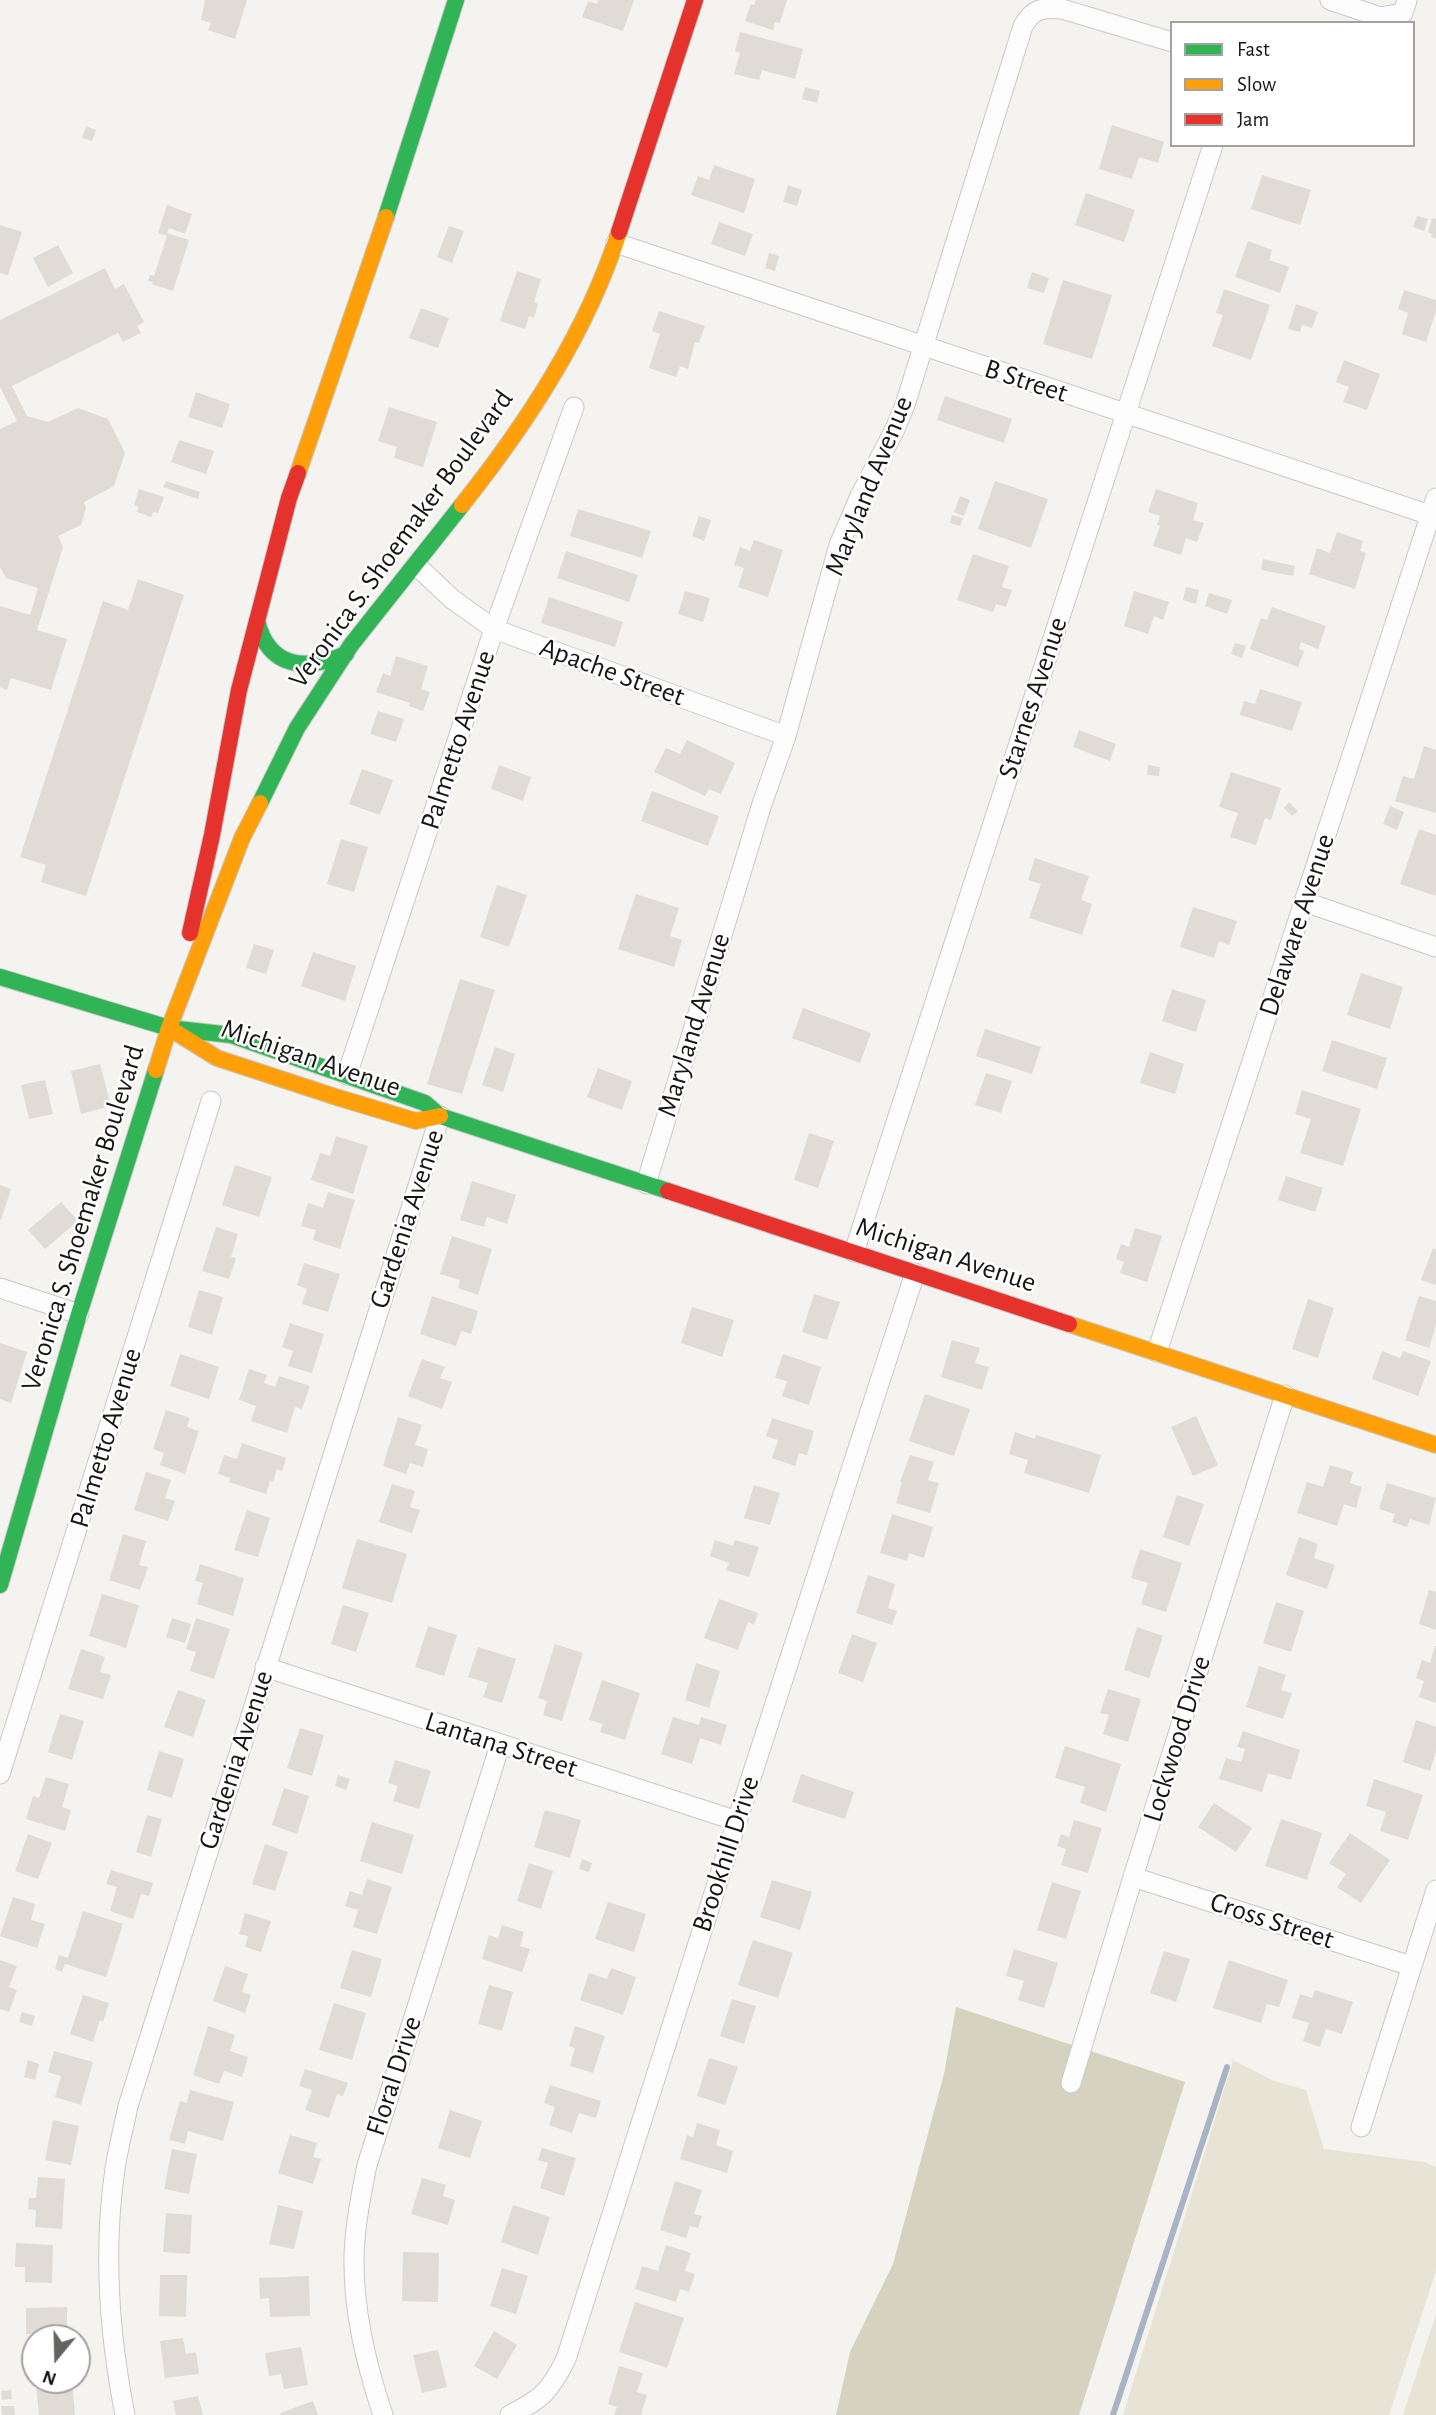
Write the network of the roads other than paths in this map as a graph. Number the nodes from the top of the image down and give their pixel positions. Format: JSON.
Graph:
{"nodes":[{"id":1,"x":456,"y":0,"type":"edge"},
{"id":2,"x":695,"y":0,"type":"edge"},
{"id":3,"x":1330,"y":0,"type":"edge"},
{"id":4,"x":1407,"y":0,"type":"edge"},
{"id":5,"x":1170,"y":41,"type":"edge"},
{"id":6,"x":1212,"y":147,"type":"edge"},
{"id":7,"x":616,"y":243,"type":"junction"},
{"id":8,"x":923,"y":346,"type":"junction"},
{"id":9,"x":573,"y":407,"type":"dead end"},
{"id":10,"x":1125,"y":414,"type":"junction"},
{"id":11,"x":1434,"y":510,"type":"edge"},
{"id":12,"x":416,"y":565,"type":"junction"},
{"id":13,"x":257,"y":621,"type":"junction"},
{"id":14,"x":494,"y":629,"type":"junction"},
{"id":15,"x":346,"y":654,"type":"junction"},
{"id":16,"x":786,"y":736,"type":"junction"},
{"id":17,"x":1305,"y":902,"type":"junction"},
{"id":18,"x":1436,"y":947,"type":"edge"},
{"id":19,"x":0,"y":977,"type":"edge"},
{"id":20,"x":169,"y":1028,"type":"junction"},
{"id":21,"x":347,"y":1075,"type":"junction"},
{"id":22,"x":211,"y":1101,"type":"dead end"},
{"id":23,"x":440,"y":1116,"type":"junction"},
{"id":24,"x":646,"y":1184,"type":"junction"},
{"id":25,"x":854,"y":1252,"type":"junction"},
{"id":26,"x":915,"y":1273,"type":"junction"},
{"id":27,"x":0,"y":1288,"type":"edge"},
{"id":28,"x":79,"y":1314,"type":"junction"},
{"id":29,"x":1157,"y":1352,"type":"junction"},
{"id":30,"x":1285,"y":1395,"type":"junction"},
{"id":31,"x":1436,"y":1445,"type":"edge"},
{"id":32,"x":0,"y":1585,"type":"edge"},
{"id":33,"x":265,"y":1667,"type":"junction"},
{"id":34,"x":500,"y":1745,"type":"junction"},
{"id":35,"x":0,"y":1774,"type":"edge"},
{"id":36,"x":737,"y":1821,"type":"junction"},
{"id":37,"x":1133,"y":1877,"type":"junction"},
{"id":38,"x":1436,"y":1890,"type":"edge"},
{"id":39,"x":1411,"y":1966,"type":"junction"},
{"id":40,"x":1071,"y":2083,"type":"dead end"},
{"id":41,"x":1361,"y":2127,"type":"dead end"},
{"id":42,"x":125,"y":2415,"type":"edge"},
{"id":43,"x":383,"y":2415,"type":"edge"},
{"id":44,"x":510,"y":2415,"type":"edge"}],
"edges":[{"from":1,"to":13,"type":"street","name":"Veronica S. Shoemaker Boulevard"},
{"from":2,"to":7,"type":"street","name":"Veronica S. Shoemaker Boulevard"},
{"from":3,"to":4,"type":"street"},
{"from":5,"to":8,"type":"street","name":"Maryland Avenue"},
{"from":6,"to":10,"type":"street","name":"Starnes Avenue"},
{"from":7,"to":8,"type":"street","name":"B Street"},
{"from":7,"to":12,"type":"street","name":"Veronica S. Shoemaker Boulevard"},
{"from":8,"to":10,"type":"street","name":"B Street"},
{"from":8,"to":16,"type":"street","name":"Maryland Avenue"},
{"from":9,"to":14,"type":"street","name":"Palmetto Avenue"},
{"from":10,"to":11,"type":"street","name":"B Street"},
{"from":10,"to":25,"type":"street","name":"Starnes Avenue"},
{"from":11,"to":17,"type":"street","name":"Delaware Avenue"},
{"from":12,"to":14,"type":"street","name":"Apache Street"},
{"from":12,"to":15,"type":"street","name":"Veronica S. Shoemaker Boulevard"},
{"from":13,"to":15,"type":"street"},
{"from":13,"to":20,"type":"street","name":"Veronica S. Shoemaker Boulevard"},
{"from":14,"to":16,"type":"street","name":"Apache Street"},
{"from":14,"to":21,"type":"street","name":"Palmetto Avenue"},
{"from":15,"to":20,"type":"street","name":"Veronica S. Shoemaker Boulevard"},
{"from":16,"to":24,"type":"street","name":"Maryland Avenue"},
{"from":17,"to":18,"type":"street"},
{"from":17,"to":29,"type":"street","name":"Delaware Avenue"},
{"from":19,"to":20,"type":"street","name":"Michigan Avenue"},
{"from":20,"to":21,"type":"street","name":"Michigan Avenue"},
{"from":20,"to":23,"type":"street","name":"Michigan Avenue"},
{"from":20,"to":28,"type":"street","name":"Veronica S. Shoemaker Boulevard"},
{"from":21,"to":23,"type":"street","name":"Michigan Avenue"},
{"from":22,"to":35,"type":"street","name":"Palmetto Avenue"},
{"from":23,"to":24,"type":"street","name":"Michigan Avenue"},
{"from":23,"to":33,"type":"street","name":"Gardenia Avenue"},
{"from":24,"to":25,"type":"street","name":"Michigan Avenue"},
{"from":25,"to":26,"type":"street","name":"Michigan Avenue"},
{"from":26,"to":29,"type":"street","name":"Michigan Avenue"},
{"from":26,"to":36,"type":"street","name":"Brookhill Drive"},
{"from":27,"to":28,"type":"street"},
{"from":28,"to":32,"type":"street","name":"Veronica S. Shoemaker Boulevard"},
{"from":29,"to":30,"type":"street","name":"Michigan Avenue"},
{"from":30,"to":31,"type":"street","name":"Michigan Avenue"},
{"from":30,"to":37,"type":"street","name":"Lockwood Drive"},
{"from":33,"to":34,"type":"street","name":"Lantana Street"},
{"from":33,"to":42,"type":"street","name":"Gardenia Avenue"},
{"from":34,"to":36,"type":"street","name":"Lantana Street"},
{"from":34,"to":43,"type":"street","name":"Floral Drive"},
{"from":36,"to":44,"type":"street","name":"Brookhill Drive"},
{"from":37,"to":39,"type":"street","name":"Cross Street"},
{"from":37,"to":40,"type":"street","name":"Lockwood Drive"},
{"from":38,"to":39,"type":"street"},
{"from":39,"to":41,"type":"street"}]}
